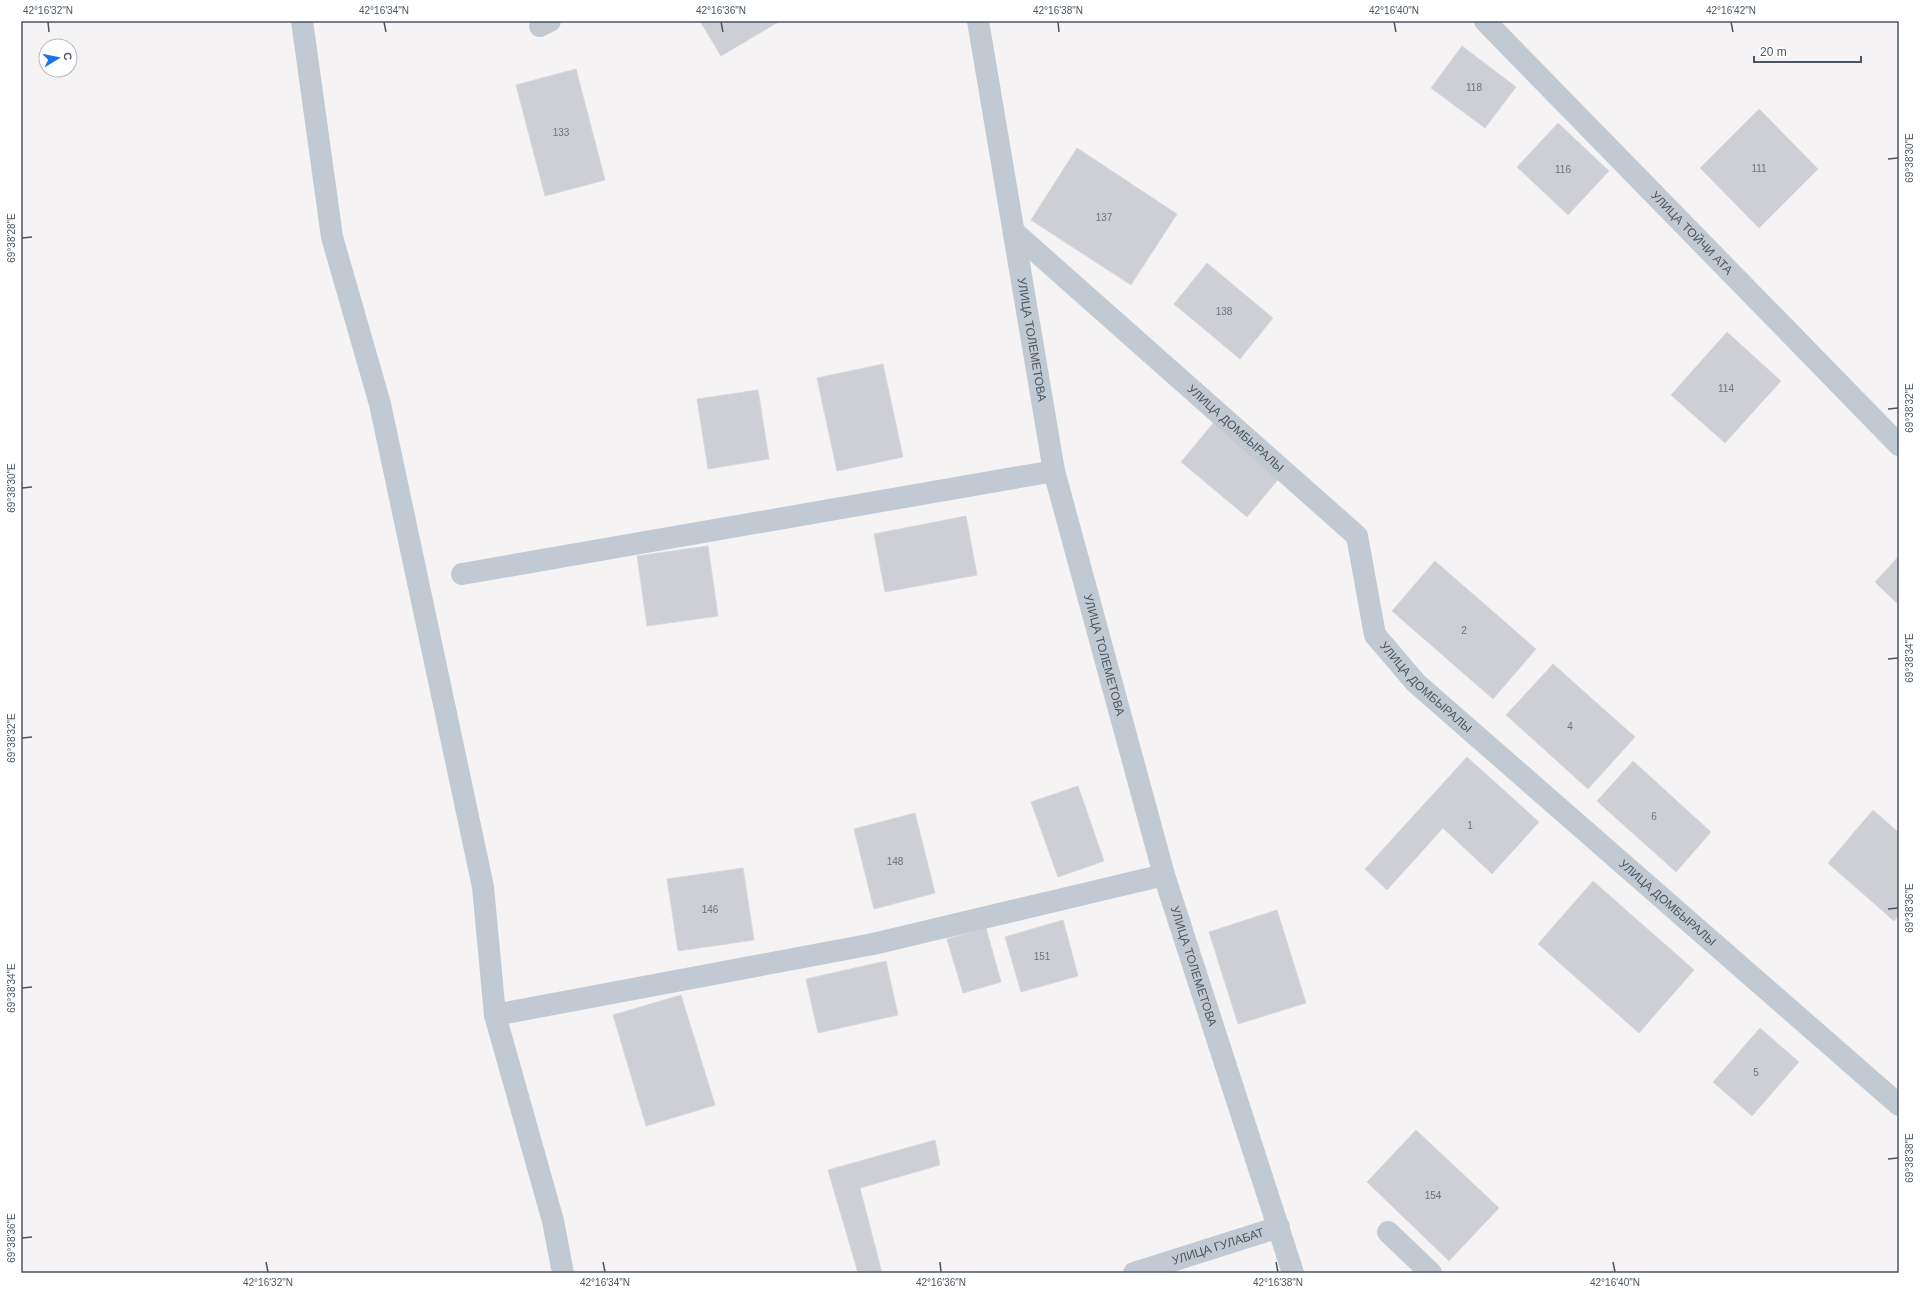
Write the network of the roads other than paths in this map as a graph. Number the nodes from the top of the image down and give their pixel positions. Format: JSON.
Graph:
{"nodes":[{"id":1,"x":302,"y":21,"type":"edge"},
{"id":2,"x":978,"y":21,"type":"edge"},
{"id":3,"x":1485,"y":21,"type":"edge"},
{"id":4,"x":1014,"y":232,"type":"junction"},
{"id":5,"x":1899,"y":445,"type":"edge"},
{"id":6,"x":1054,"y":471,"type":"junction"},
{"id":7,"x":462,"y":574,"type":"dead end"},
{"id":8,"x":1164,"y":875,"type":"junction"},
{"id":9,"x":494,"y":1015,"type":"junction"},
{"id":10,"x":1899,"y":1105,"type":"edge"},
{"id":11,"x":1278,"y":1227,"type":"junction"},
{"id":12,"x":1388,"y":1232,"type":"dead end"},
{"id":13,"x":563,"y":1273,"type":"edge"},
{"id":14,"x":1134,"y":1273,"type":"edge"},
{"id":15,"x":1293,"y":1273,"type":"edge"},
{"id":16,"x":1431,"y":1273,"type":"edge"}],
"edges":[{"from":1,"to":9,"type":"street"},
{"from":2,"to":4,"type":"street","name":"УЛИЦА ТОЛЕМЕТОВА"},
{"from":3,"to":5,"type":"street","name":"УЛИЦА ТОЙЧИ АТА"},
{"from":4,"to":6,"type":"street","name":"УЛИЦА ТОЛЕМЕТОВА"},
{"from":4,"to":10,"type":"street","name":"УЛИЦА ДОМБЫРАЛЫ"},
{"from":6,"to":7,"type":"street"},
{"from":6,"to":8,"type":"street","name":"УЛИЦА ТОЛЕМЕТОВА"},
{"from":8,"to":9,"type":"street"},
{"from":8,"to":11,"type":"street","name":"УЛИЦА ТОЛЕМЕТОВА"},
{"from":9,"to":13,"type":"street"},
{"from":11,"to":14,"type":"street","name":"УЛИЦА ГУЛАБАТ"},
{"from":11,"to":15,"type":"street","name":"УЛИЦА ТОЛЕМЕТОВА"},
{"from":12,"to":16,"type":"street"}]}
